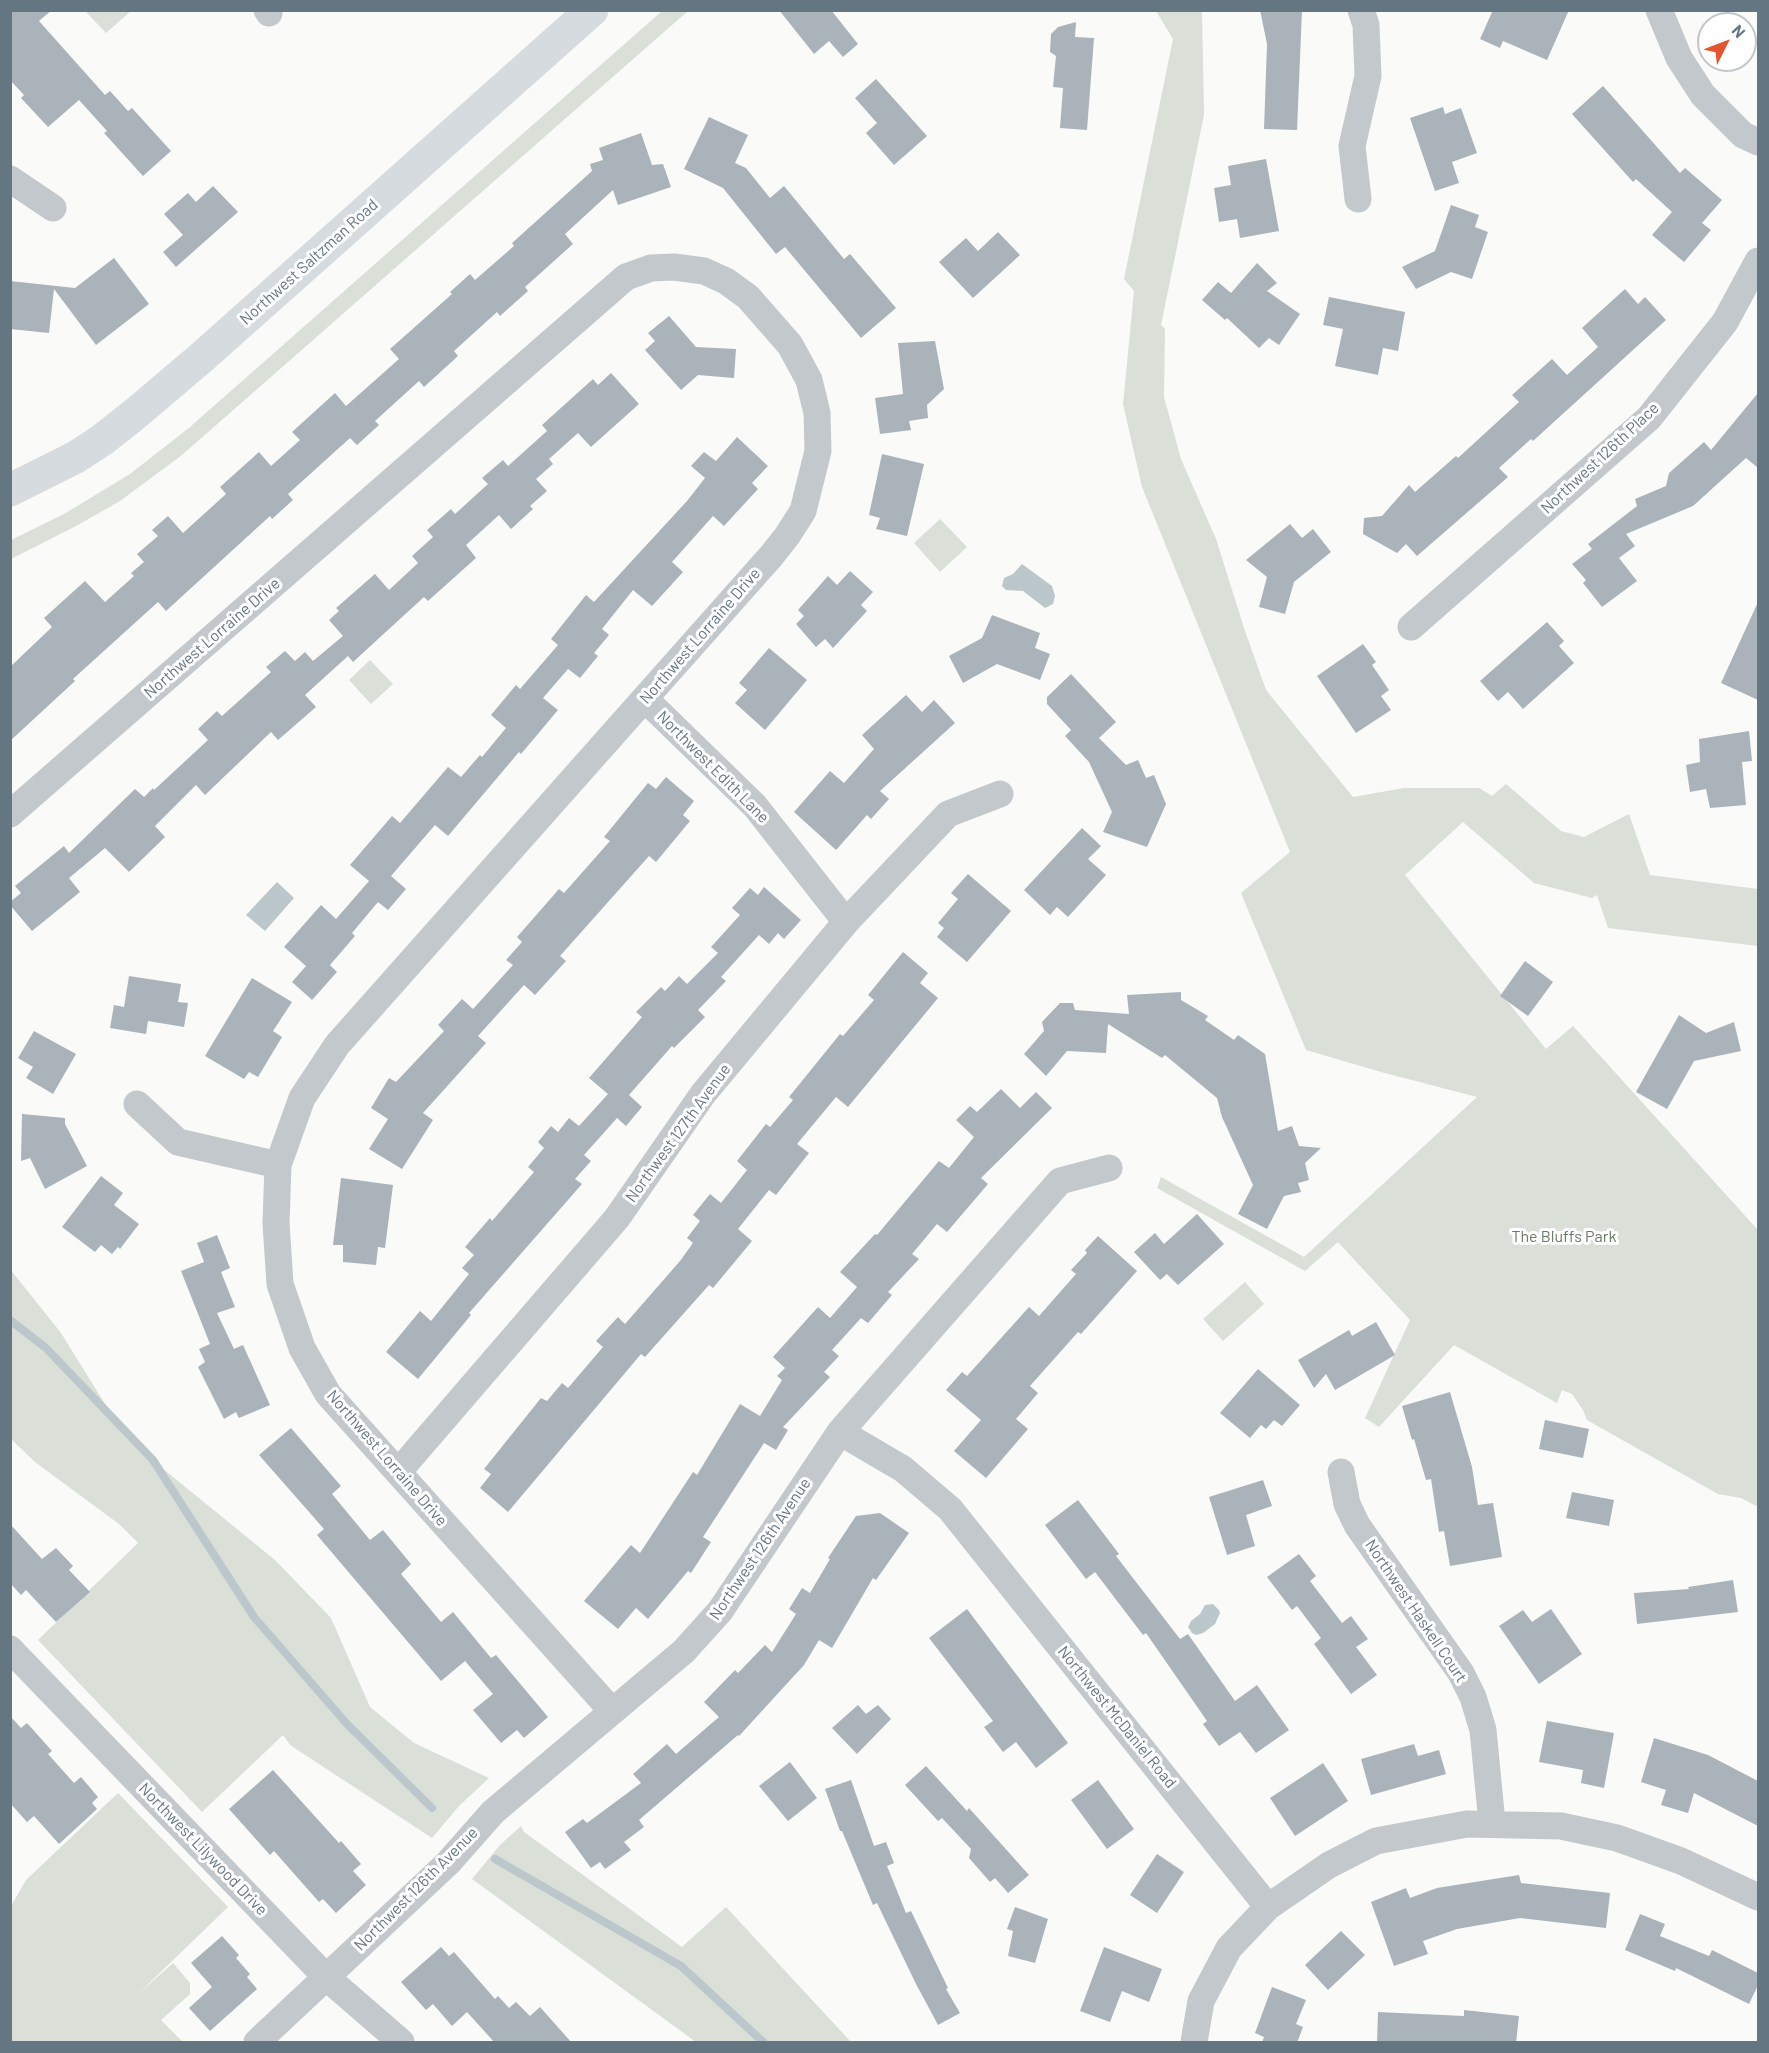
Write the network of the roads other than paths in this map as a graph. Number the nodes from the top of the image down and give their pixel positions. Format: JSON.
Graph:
{"nodes":[{"id":1,"x":591,"y":10,"type":"edge"},
{"id":2,"x":1361,"y":10,"type":"edge"},
{"id":3,"x":1659,"y":10,"type":"edge"},
{"id":4,"x":1758,"y":142,"type":"edge"},
{"id":5,"x":10,"y":179,"type":"edge"},
{"id":6,"x":1358,"y":199,"type":"dead end"},
{"id":7,"x":53,"y":208,"type":"dead end"},
{"id":8,"x":1758,"y":261,"type":"edge"},
{"id":9,"x":10,"y":490,"type":"edge"},
{"id":10,"x":1411,"y":627,"type":"dead end"},
{"id":11,"x":645,"y":699,"type":"junction"},
{"id":12,"x":1000,"y":794,"type":"dead end"},
{"id":13,"x":10,"y":814,"type":"edge"},
{"id":14,"x":846,"y":922,"type":"junction"},
{"id":15,"x":137,"y":1104,"type":"dead end"},
{"id":16,"x":278,"y":1165,"type":"junction"},
{"id":17,"x":1109,"y":1168,"type":"dead end"},
{"id":18,"x":840,"y":1432,"type":"junction"},
{"id":19,"x":399,"y":1472,"type":"junction"},
{"id":20,"x":1341,"y":1472,"type":"dead end"},
{"id":21,"x":10,"y":1649,"type":"edge"},
{"id":22,"x":612,"y":1711,"type":"junction"},
{"id":23,"x":1492,"y":1823,"type":"junction"},
{"id":24,"x":1758,"y":1897,"type":"edge"},
{"id":25,"x":1268,"y":1907,"type":"junction"},
{"id":26,"x":326,"y":1977,"type":"junction"},
{"id":27,"x":257,"y":2043,"type":"edge"},
{"id":28,"x":401,"y":2043,"type":"edge"},
{"id":29,"x":1194,"y":2043,"type":"edge"}],
"edges":[{"from":1,"to":9,"type":"main road","name":"Northwest Saltzman Road"},
{"from":2,"to":6,"type":"street"},
{"from":3,"to":4,"type":"street"},
{"from":5,"to":7,"type":"street"},
{"from":8,"to":10,"type":"street","name":"Northwest 126th Place"},
{"from":11,"to":13,"type":"street","name":"Northwest Lorraine Drive"},
{"from":11,"to":14,"type":"street","name":"Northwest Edith Lane"},
{"from":11,"to":16,"type":"street","name":"Northwest Lorraine Drive"},
{"from":12,"to":14,"type":"street","name":"Northwest 127th Avenue"},
{"from":14,"to":19,"type":"street","name":"Northwest 127th Avenue"},
{"from":15,"to":16,"type":"street"},
{"from":16,"to":19,"type":"street","name":"Northwest Lorraine Drive"},
{"from":17,"to":18,"type":"street","name":"Northwest 126th Avenue"},
{"from":18,"to":22,"type":"street","name":"Northwest 126th Avenue"},
{"from":18,"to":25,"type":"street","name":"Northwest McDaniel Road"},
{"from":19,"to":22,"type":"street","name":"Northwest Lorraine Drive"},
{"from":20,"to":23,"type":"street","name":"Northwest Haskell Court"},
{"from":21,"to":26,"type":"street","name":"Northwest Lilywood Drive"},
{"from":22,"to":26,"type":"street","name":"Northwest 126th Avenue"},
{"from":23,"to":24,"type":"street"},
{"from":23,"to":25,"type":"street"},
{"from":25,"to":29,"type":"street"},
{"from":26,"to":27,"type":"street","name":"Northwest 126th Avenue"},
{"from":26,"to":28,"type":"street","name":"Northwest Lilywood Drive"}]}
